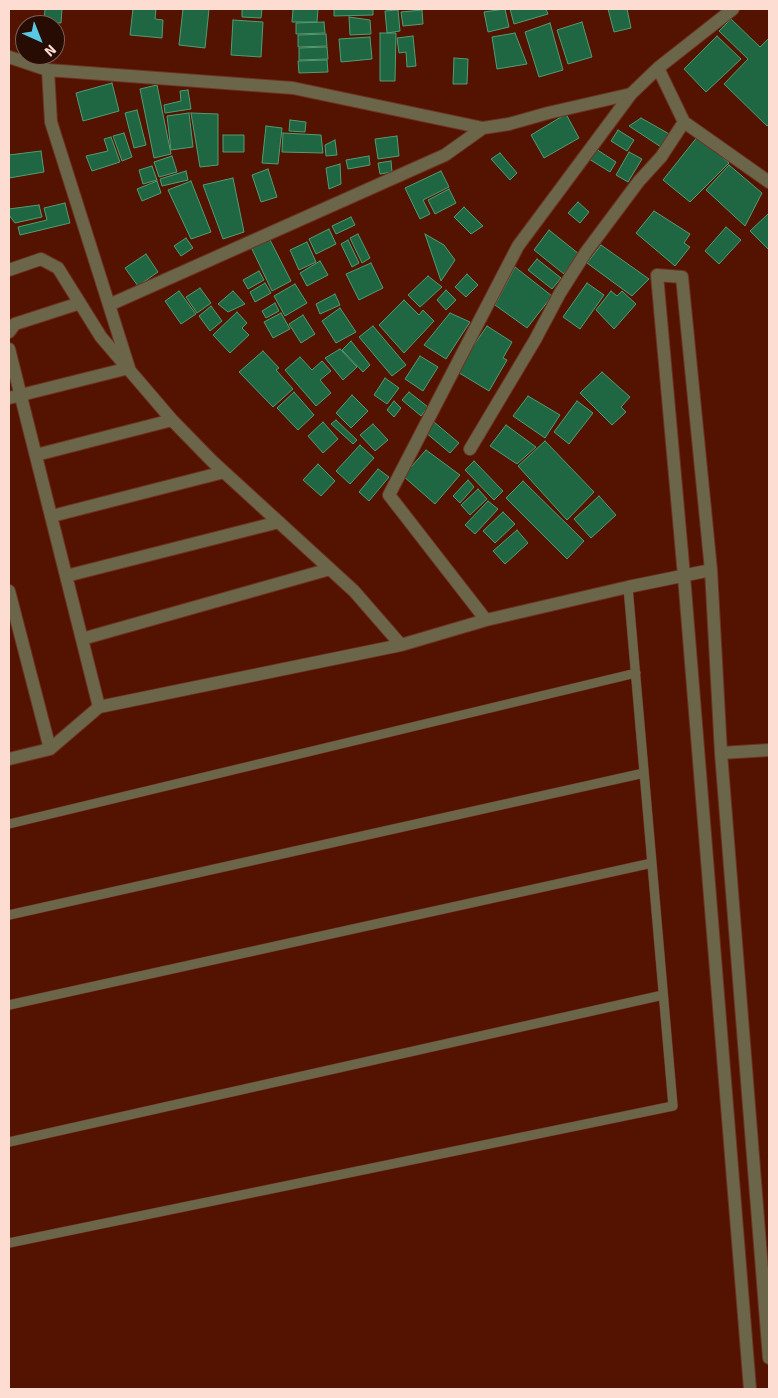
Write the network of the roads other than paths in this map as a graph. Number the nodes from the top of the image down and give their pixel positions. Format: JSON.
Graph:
{"nodes":[{"id":1,"x":733,"y":9,"type":"edge"},
{"id":2,"x":9,"y":57,"type":"edge"},
{"id":3,"x":658,"y":68,"type":"junction"},
{"id":4,"x":48,"y":70,"type":"junction"},
{"id":5,"x":631,"y":94,"type":"junction"},
{"id":6,"x":684,"y":122,"type":"junction"},
{"id":7,"x":483,"y":128,"type":"junction"},
{"id":8,"x":769,"y":182,"type":"edge"},
{"id":9,"x":9,"y":270,"type":"edge"},
{"id":10,"x":80,"y":303,"type":"junction"},
{"id":11,"x":109,"y":305,"type":"junction"},
{"id":12,"x":9,"y":332,"type":"edge"},
{"id":13,"x":9,"y":349,"type":"edge"},
{"id":14,"x":129,"y":368,"type":"junction"},
{"id":15,"x":22,"y":394,"type":"junction"},
{"id":16,"x":9,"y":398,"type":"edge"},
{"id":17,"x":172,"y":420,"type":"junction"},
{"id":18,"x":470,"y":449,"type":"dead end"},
{"id":19,"x":36,"y":455,"type":"junction"},
{"id":20,"x":224,"y":472,"type":"junction"},
{"id":21,"x":52,"y":516,"type":"junction"},
{"id":22,"x":279,"y":522,"type":"junction"},
{"id":23,"x":330,"y":569,"type":"junction"},
{"id":24,"x":710,"y":570,"type":"junction"},
{"id":25,"x":66,"y":576,"type":"junction"},
{"id":26,"x":684,"y":576,"type":"junction"},
{"id":27,"x":628,"y":586,"type":"junction"},
{"id":28,"x":9,"y":590,"type":"edge"},
{"id":29,"x":486,"y":620,"type":"junction"},
{"id":30,"x":82,"y":639,"type":"junction"},
{"id":31,"x":401,"y":645,"type":"junction"},
{"id":32,"x":636,"y":673,"type":"junction"},
{"id":33,"x":99,"y":707,"type":"junction"},
{"id":34,"x":50,"y":749,"type":"junction"},
{"id":35,"x":769,"y":750,"type":"edge"},
{"id":36,"x":721,"y":753,"type":"junction"},
{"id":37,"x":9,"y":759,"type":"edge"},
{"id":38,"x":644,"y":773,"type":"junction"},
{"id":39,"x":9,"y":824,"type":"edge"},
{"id":40,"x":652,"y":863,"type":"junction"},
{"id":41,"x":9,"y":915,"type":"edge"},
{"id":42,"x":663,"y":995,"type":"junction"},
{"id":43,"x":9,"y":1005,"type":"edge"},
{"id":44,"x":9,"y":1142,"type":"edge"},
{"id":45,"x":9,"y":1243,"type":"edge"},
{"id":46,"x":769,"y":1358,"type":"edge"},
{"id":47,"x":750,"y":1389,"type":"edge"}],
"edges":[{"from":1,"to":3,"type":"street"},
{"from":2,"to":4,"type":"street"},
{"from":3,"to":5,"type":"street"},
{"from":3,"to":6,"type":"street"},
{"from":4,"to":7,"type":"street"},
{"from":4,"to":11,"type":"street"},
{"from":5,"to":7,"type":"street"},
{"from":5,"to":29,"type":"street"},
{"from":6,"to":8,"type":"street"},
{"from":6,"to":18,"type":"street"},
{"from":7,"to":11,"type":"street"},
{"from":9,"to":10,"type":"street"},
{"from":10,"to":12,"type":"street"},
{"from":10,"to":14,"type":"street"},
{"from":11,"to":14,"type":"street"},
{"from":13,"to":15,"type":"street"},
{"from":14,"to":15,"type":"street"},
{"from":14,"to":17,"type":"street"},
{"from":15,"to":16,"type":"street"},
{"from":15,"to":19,"type":"street"},
{"from":17,"to":19,"type":"street"},
{"from":17,"to":20,"type":"street"},
{"from":19,"to":21,"type":"street"},
{"from":20,"to":21,"type":"street"},
{"from":20,"to":22,"type":"street"},
{"from":21,"to":25,"type":"street"},
{"from":22,"to":23,"type":"street"},
{"from":22,"to":25,"type":"street"},
{"from":23,"to":30,"type":"street"},
{"from":23,"to":31,"type":"street"},
{"from":24,"to":26,"type":"street"},
{"from":24,"to":26,"type":"street"},
{"from":24,"to":36,"type":"street"},
{"from":25,"to":30,"type":"street"},
{"from":26,"to":27,"type":"street"},
{"from":26,"to":47,"type":"street"},
{"from":27,"to":29,"type":"street"},
{"from":27,"to":32,"type":"lane"},
{"from":28,"to":34,"type":"street"},
{"from":29,"to":31,"type":"street"},
{"from":30,"to":33,"type":"street"},
{"from":31,"to":33,"type":"street"},
{"from":32,"to":38,"type":"lane"},
{"from":32,"to":39,"type":"lane"},
{"from":33,"to":34,"type":"street"},
{"from":34,"to":37,"type":"street"},
{"from":35,"to":36,"type":"street"},
{"from":36,"to":46,"type":"street"},
{"from":38,"to":40,"type":"lane"},
{"from":38,"to":41,"type":"lane"},
{"from":40,"to":42,"type":"lane"},
{"from":40,"to":43,"type":"lane"},
{"from":42,"to":44,"type":"lane"},
{"from":42,"to":45,"type":"lane"}]}
